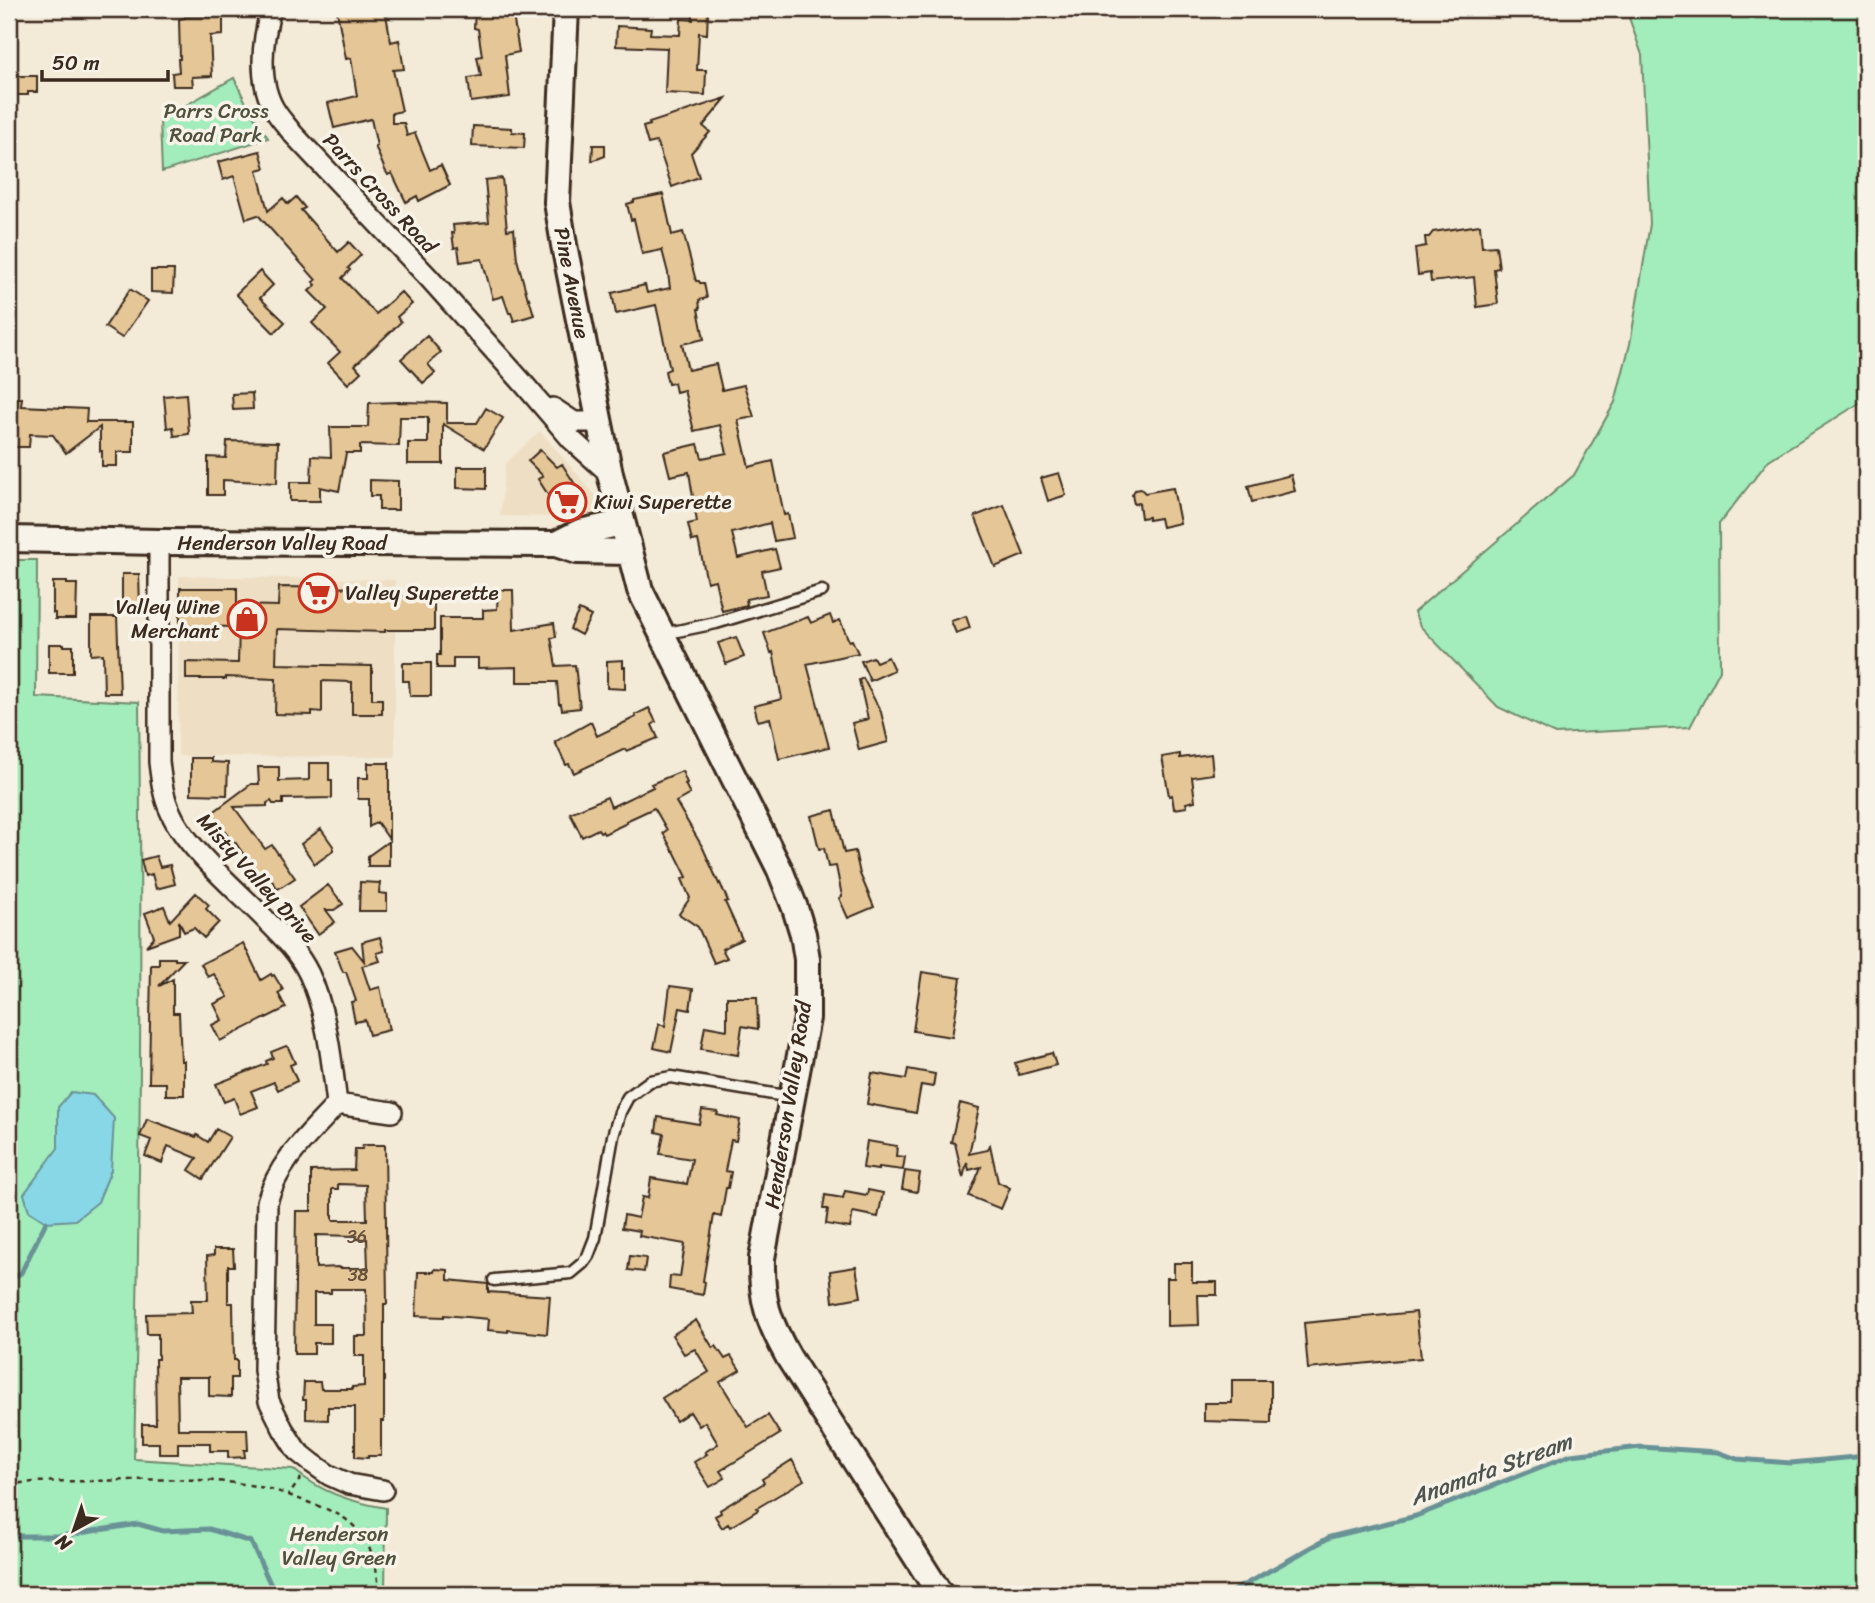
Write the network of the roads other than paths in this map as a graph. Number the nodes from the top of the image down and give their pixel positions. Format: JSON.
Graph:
{"nodes":[{"id":1,"x":271,"y":9,"type":"edge"},
{"id":2,"x":566,"y":9,"type":"edge"},
{"id":3,"x":523,"y":383,"type":"junction"},
{"id":4,"x":600,"y":422,"type":"junction"},
{"id":5,"x":610,"y":474,"type":"junction"},
{"id":6,"x":622,"y":523,"type":"junction"},
{"id":7,"x":9,"y":539,"type":"edge"},
{"id":8,"x":159,"y":542,"type":"junction"},
{"id":9,"x":556,"y":544,"type":"junction"},
{"id":10,"x":629,"y":552,"type":"junction"},
{"id":11,"x":822,"y":591,"type":"dead end"},
{"id":12,"x":662,"y":634,"type":"junction"},
{"id":13,"x":792,"y":1097,"type":"junction"},
{"id":14,"x":337,"y":1104,"type":"junction"},
{"id":15,"x":392,"y":1112,"type":"dead end"},
{"id":16,"x":494,"y":1280,"type":"dead end"},
{"id":17,"x":383,"y":1490,"type":"dead end"},
{"id":18,"x":940,"y":1594,"type":"edge"}],
"edges":[{"from":1,"to":3,"type":"street","name":"Parrs Cross Road"},
{"from":2,"to":4,"type":"street","name":"Pine Avenue"},
{"from":3,"to":4,"type":"street","name":"Parrs Cross Road"},
{"from":3,"to":5,"type":"street","name":"Parrs Cross Road"},
{"from":4,"to":5,"type":"street","name":"Pine Avenue"},
{"from":5,"to":6,"type":"street","name":"Pine Avenue"},
{"from":6,"to":9,"type":"street","name":"Henderson Valley Road"},
{"from":6,"to":10,"type":"street","name":"Pine Avenue"},
{"from":7,"to":8,"type":"street","name":"Henderson Valley Road"},
{"from":8,"to":9,"type":"street","name":"Henderson Valley Road"},
{"from":8,"to":14,"type":"street","name":"Misty Valley Drive"},
{"from":9,"to":10,"type":"street","name":"Henderson Valley Road"},
{"from":10,"to":12,"type":"street","name":"Henderson Valley Road"},
{"from":11,"to":12,"type":"lane"},
{"from":12,"to":13,"type":"street","name":"Henderson Valley Road"},
{"from":13,"to":16,"type":"lane"},
{"from":13,"to":18,"type":"street","name":"Henderson Valley Road"},
{"from":14,"to":15,"type":"street"},
{"from":14,"to":17,"type":"street"}]}
